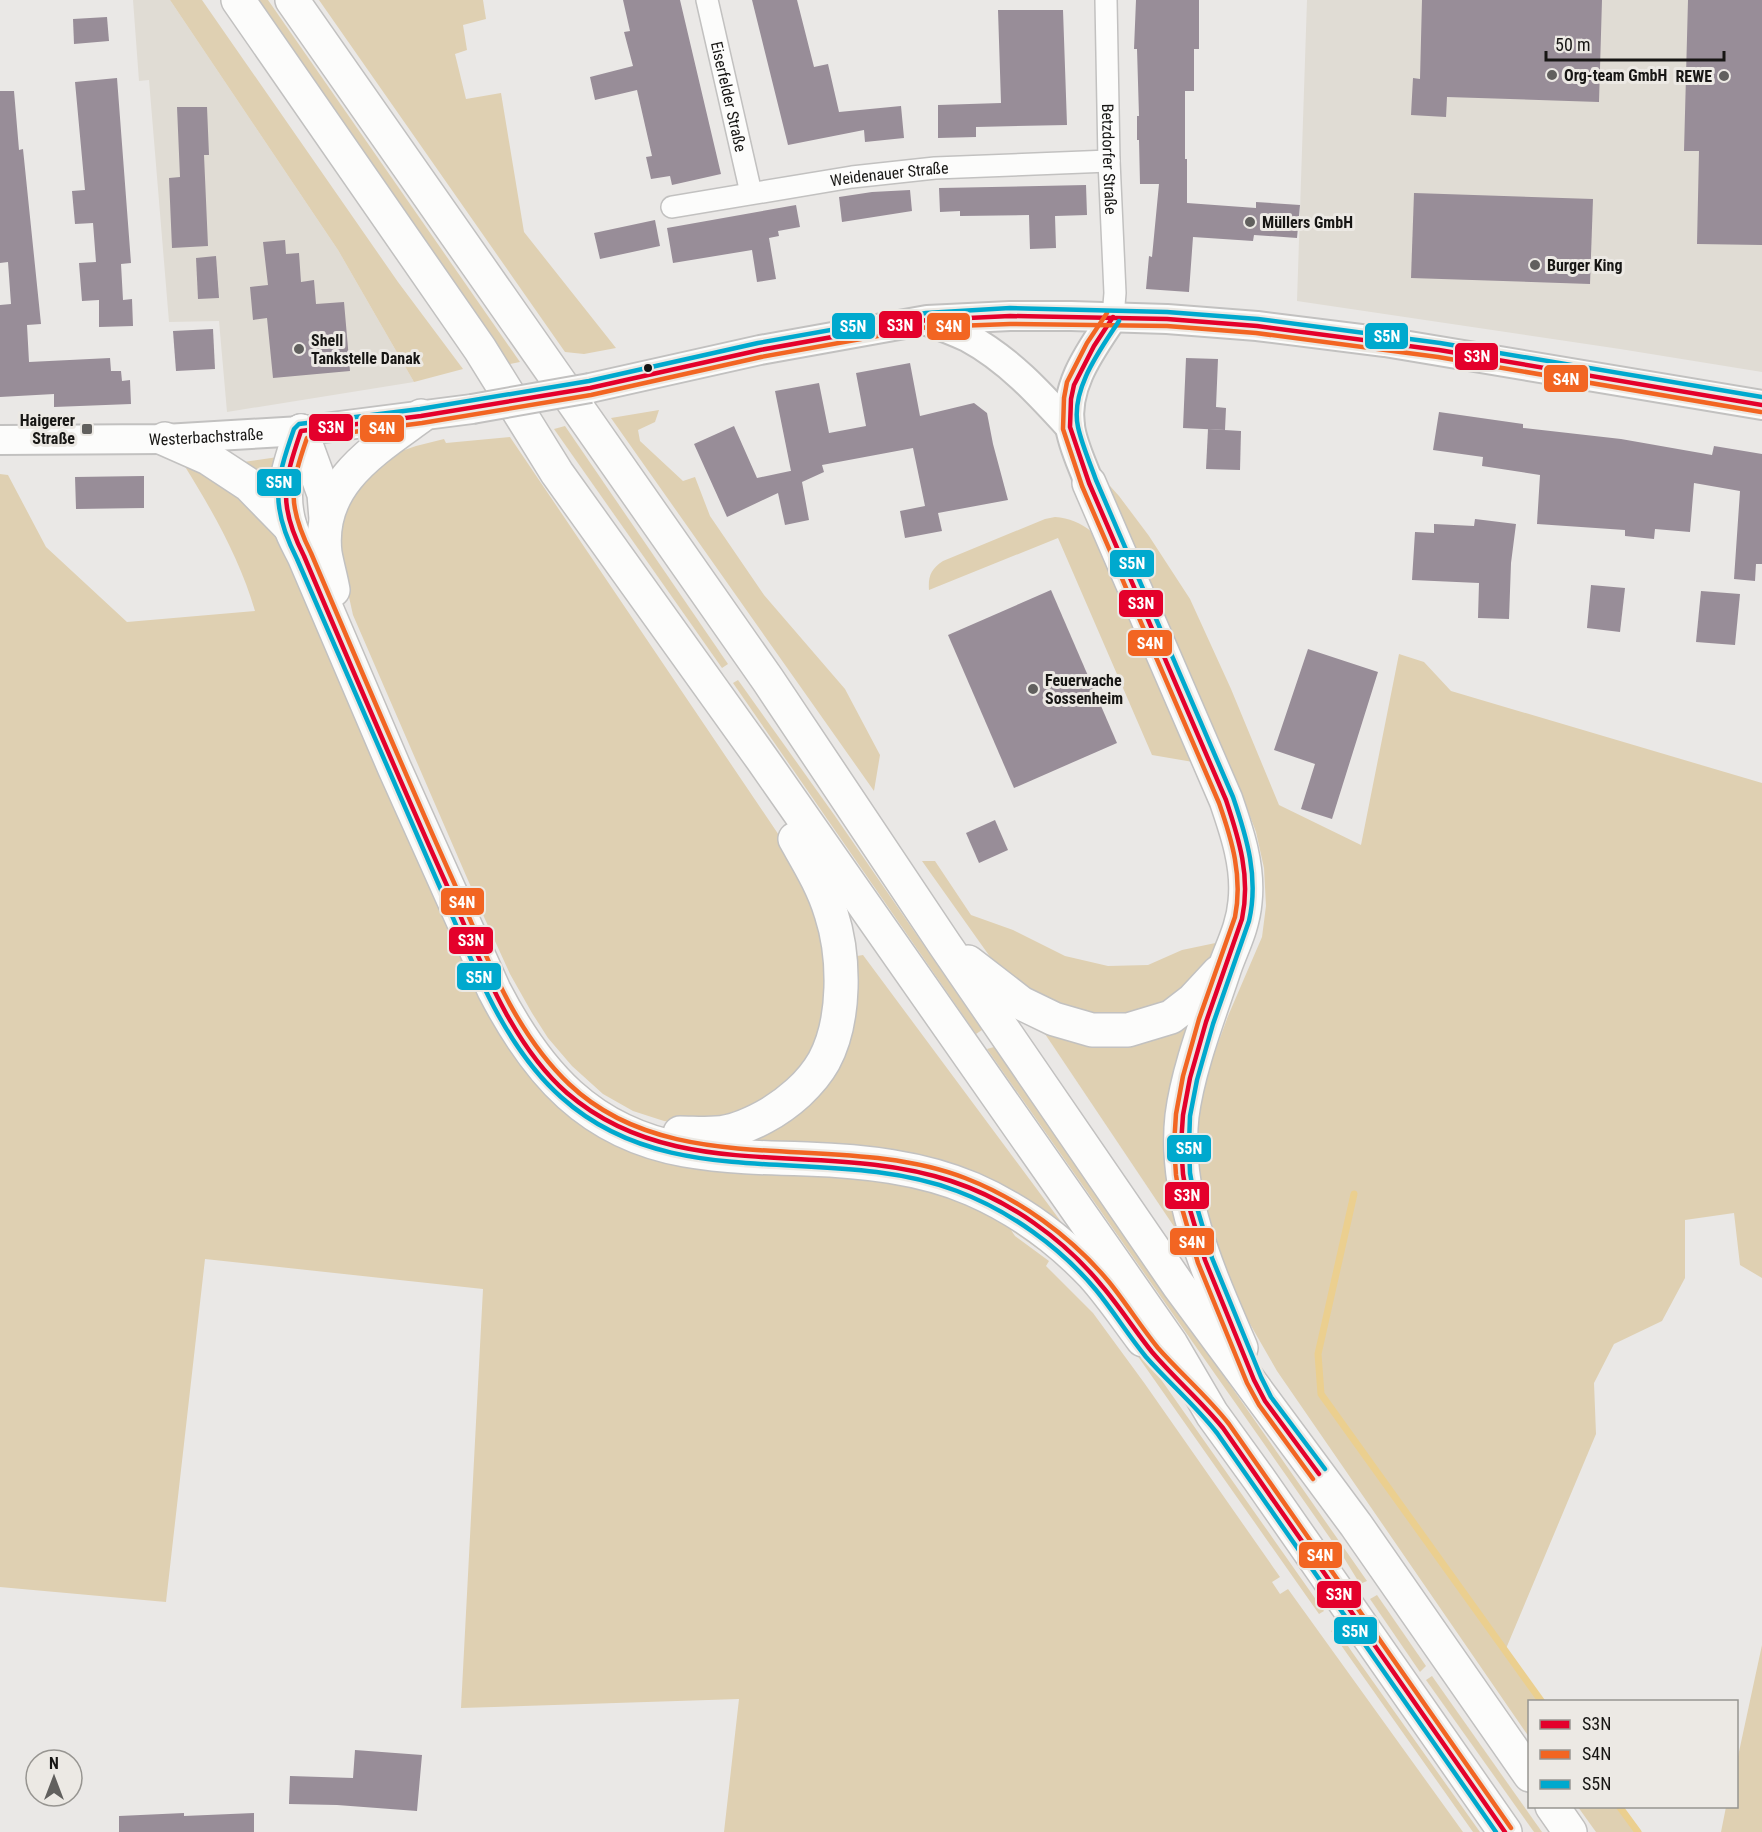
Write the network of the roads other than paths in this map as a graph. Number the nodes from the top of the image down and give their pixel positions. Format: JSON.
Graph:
{"nodes":[{"id":1,"x":238,"y":0,"type":"edge"},
{"id":2,"x":292,"y":0,"type":"edge"},
{"id":3,"x":707,"y":0,"type":"edge"},
{"id":4,"x":1106,"y":0,"type":"edge"},
{"id":5,"x":1109,"y":161,"type":"junction"},
{"id":6,"x":751,"y":193,"type":"junction"},
{"id":7,"x":672,"y":207,"type":"dead end"},
{"id":8,"x":1113,"y":317,"type":"junction"},
{"id":9,"x":927,"y":320,"type":"junction"},
{"id":10,"x":1762,"y":405,"type":"edge"},
{"id":11,"x":421,"y":416,"type":"junction"},
{"id":12,"x":1070,"y":427,"type":"junction"},
{"id":13,"x":301,"y":431,"type":"junction"},
{"id":14,"x":165,"y":439,"type":"junction"},
{"id":15,"x":0,"y":440,"type":"edge"},
{"id":16,"x":1089,"y":483,"type":"joint"},
{"id":17,"x":326,"y":519,"type":"junction"},
{"id":18,"x":290,"y":527,"type":"junction"},
{"id":19,"x":762,"y":759,"type":"junction"},
{"id":20,"x":945,"y":945,"type":"junction"},
{"id":21,"x":1226,"y":964,"type":"junction"},
{"id":22,"x":1263,"y":1399,"type":"junction"},
{"id":23,"x":1212,"y":1414,"type":"junction"},
{"id":24,"x":1528,"y":1772,"type":"edge"},
{"id":25,"x":1553,"y":1808,"type":"edge"},
{"id":26,"x":1505,"y":1832,"type":"edge"},
{"id":27,"x":1569,"y":1832,"type":"edge"}],
"edges":[{"from":1,"to":19,"type":"highway"},
{"from":2,"to":20,"type":"highway"},
{"from":3,"to":6,"type":"street","name":"Eiserfelder Straße"},
{"from":4,"to":5,"type":"street","name":"Betzdorfer Straße"},
{"from":5,"to":6,"type":"street","name":"Weidenauer Straße"},
{"from":5,"to":8,"type":"street","name":"Betzdorfer Straße"},
{"from":6,"to":7,"type":"street","name":"Weidenauer Straße"},
{"from":8,"to":9,"type":"main road","name":"Westerbachstraße"},
{"from":8,"to":10,"type":"main road","name":"Westerbachstraße"},
{"from":8,"to":12,"type":"main road"},
{"from":9,"to":11,"type":"main road","name":"Westerbachstraße","bridge":true},
{"from":9,"to":12,"type":"main road"},
{"from":11,"to":13,"type":"main road","name":"Westerbachstraße"},
{"from":11,"to":17,"type":"highway"},
{"from":12,"to":16,"type":"main road"},
{"from":13,"to":14,"type":"main road","name":"Westerbachstraße"},
{"from":13,"to":17,"type":"highway"},
{"from":13,"to":18,"type":"highway"},
{"from":14,"to":15,"type":"main road","name":"Westerbachstraße"},
{"from":14,"to":18,"type":"highway"},
{"from":16,"to":21,"type":"highway"},
{"from":17,"to":19,"type":"highway"},
{"from":18,"to":23,"type":"highway"},
{"from":19,"to":23,"type":"highway"},
{"from":20,"to":21,"type":"highway"},
{"from":20,"to":22,"type":"highway"},
{"from":21,"to":22,"type":"highway"},
{"from":22,"to":24,"type":"highway"},
{"from":23,"to":26,"type":"highway"},
{"from":25,"to":27,"type":"highway"}]}
